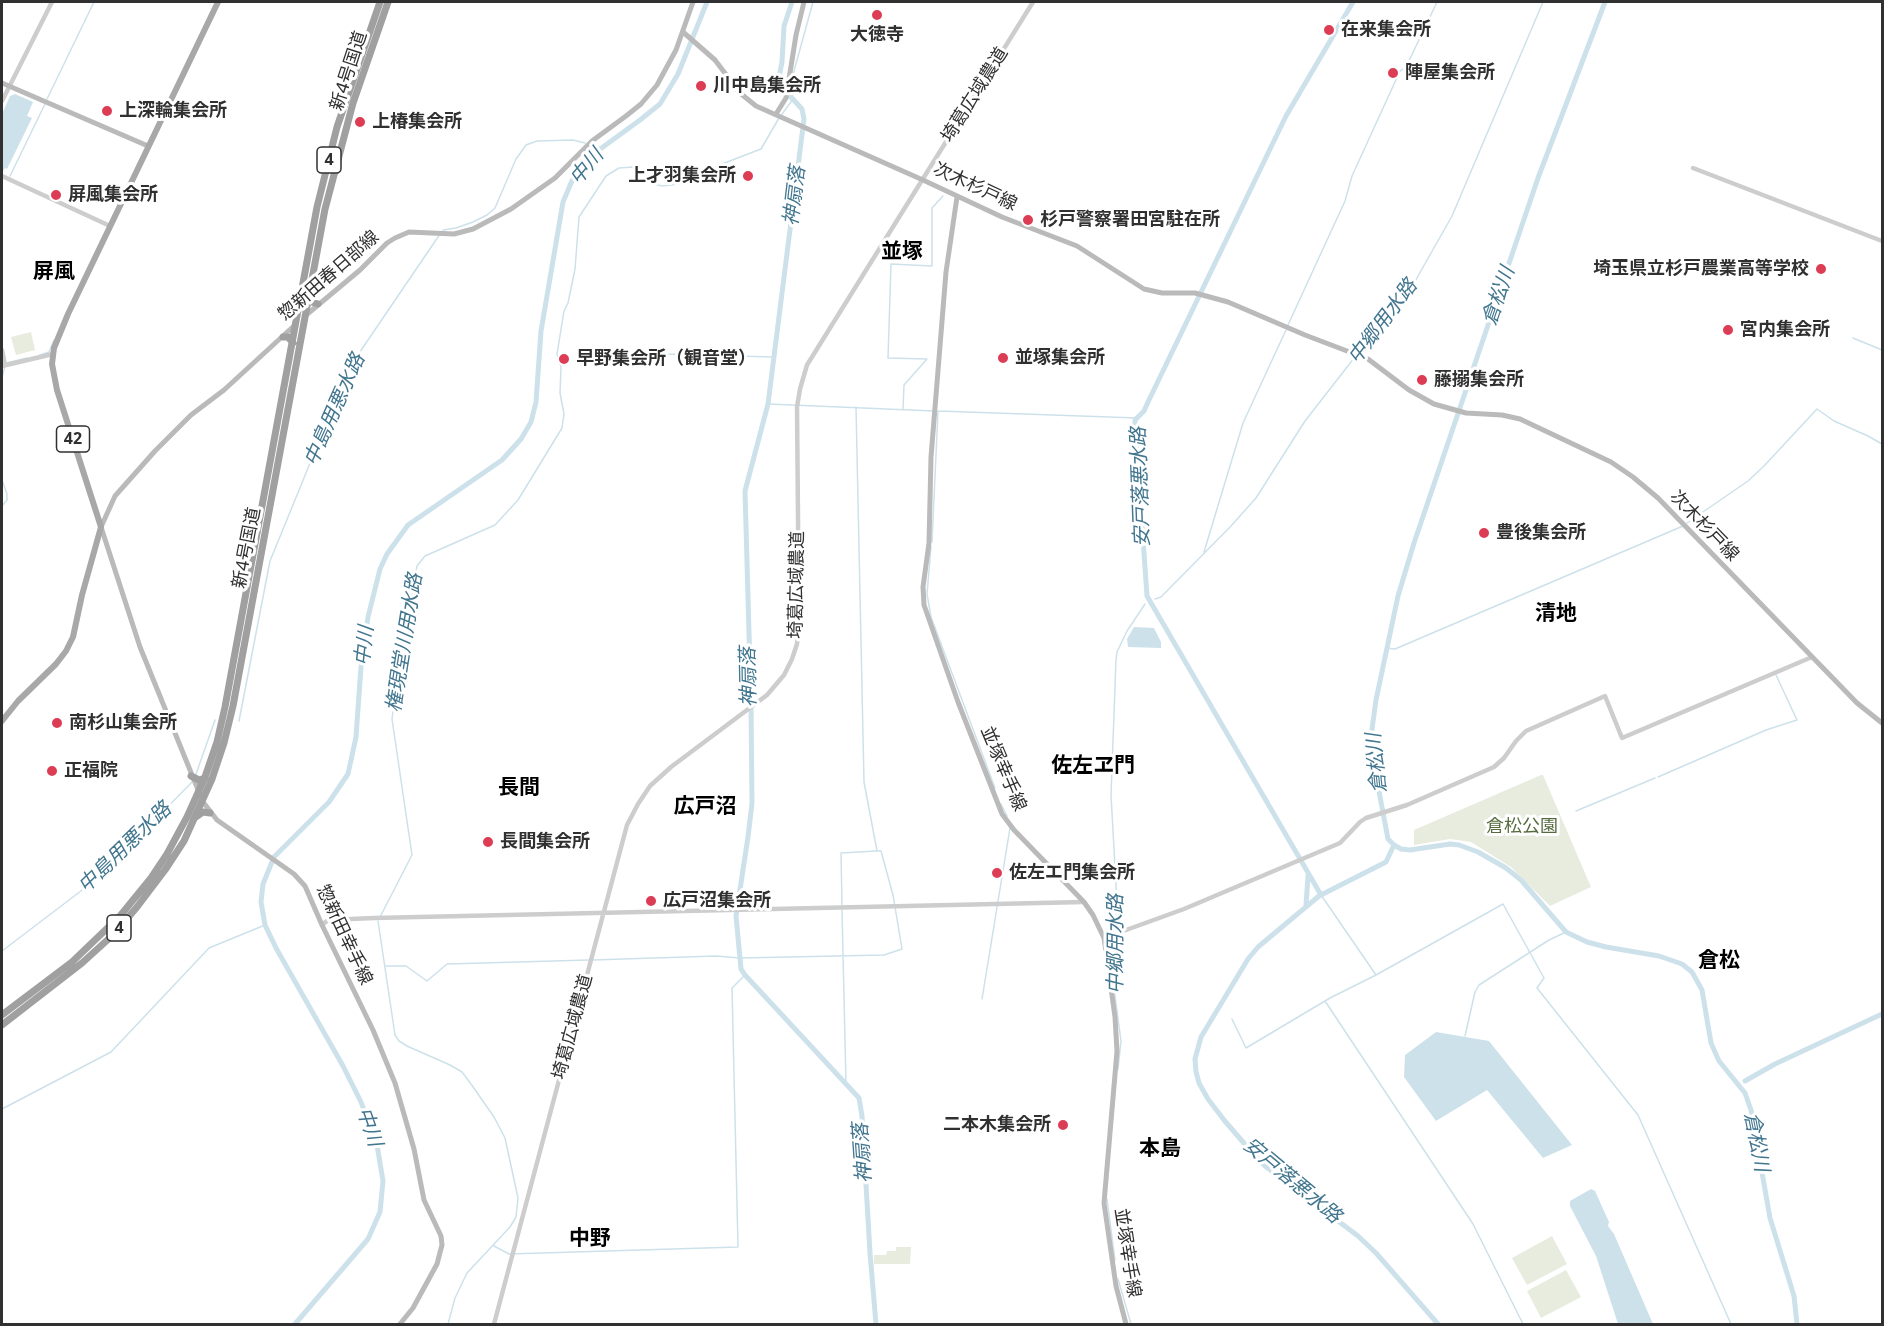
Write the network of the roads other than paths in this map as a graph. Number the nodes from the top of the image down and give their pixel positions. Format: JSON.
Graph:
{"nodes":[{"id":1,"x":52,"y":2,"type":"edge"},
{"id":2,"x":218,"y":2,"type":"edge"},
{"id":3,"x":380,"y":2,"type":"edge"},
{"id":4,"x":388,"y":2,"type":"edge"},
{"id":5,"x":693,"y":2,"type":"edge"},
{"id":6,"x":804,"y":2,"type":"edge"},
{"id":7,"x":1033,"y":2,"type":"edge"},
{"id":8,"x":686,"y":34,"type":"junction"},
{"id":9,"x":2,"y":83,"type":"edge"},
{"id":10,"x":9,"y":86,"type":"junction"},
{"id":11,"x":2,"y":101,"type":"edge"},
{"id":12,"x":776,"y":114,"type":"junction"},
{"id":13,"x":148,"y":146,"type":"junction"},
{"id":14,"x":1693,"y":168,"type":"dead end"},
{"id":15,"x":2,"y":176,"type":"edge"},
{"id":16,"x":923,"y":180,"type":"junction"},
{"id":17,"x":957,"y":197,"type":"junction"},
{"id":18,"x":110,"y":226,"type":"junction"},
{"id":19,"x":1882,"y":241,"type":"edge"},
{"id":20,"x":309,"y":297,"type":"junction"},
{"id":21,"x":318,"y":304,"type":"junction"},
{"id":22,"x":305,"y":315,"type":"junction"},
{"id":23,"x":296,"y":324,"type":"junction"},
{"id":24,"x":283,"y":337,"type":"junction"},
{"id":25,"x":293,"y":343,"type":"junction"},
{"id":26,"x":2,"y":350,"type":"edge"},
{"id":27,"x":52,"y":354,"type":"junction"},
{"id":28,"x":3,"y":365,"type":"edge"},
{"id":29,"x":101,"y":527,"type":"junction"},
{"id":30,"x":1812,"y":657,"type":"junction"},
{"id":31,"x":2,"y":721,"type":"edge"},
{"id":32,"x":1882,"y":723,"type":"edge"},
{"id":33,"x":191,"y":776,"type":"junction"},
{"id":34,"x":205,"y":777,"type":"junction"},
{"id":35,"x":198,"y":793,"type":"junction"},
{"id":36,"x":203,"y":802,"type":"junction"},
{"id":37,"x":210,"y":813,"type":"junction"},
{"id":38,"x":196,"y":817,"type":"junction"},
{"id":39,"x":1084,"y":902,"type":"junction"},
{"id":40,"x":603,"y":914,"type":"junction"},
{"id":41,"x":322,"y":925,"type":"junction"},
{"id":42,"x":1104,"y":938,"type":"junction"},
{"id":43,"x":2,"y":1015,"type":"edge"},
{"id":44,"x":2,"y":1025,"type":"edge"},
{"id":45,"x":400,"y":1324,"type":"edge"},
{"id":46,"x":494,"y":1324,"type":"edge"},
{"id":47,"x":1126,"y":1324,"type":"edge"}],
"edges":[{"from":1,"to":10,"type":"street"},
{"from":2,"to":13,"type":"main road","number":"42"},
{"from":3,"to":23,"type":"highway","name":"新4号国道","number":"4"},
{"from":4,"to":20,"type":"highway","name":"新4号国道","number":"4"},
{"from":5,"to":8,"type":"main road"},
{"from":6,"to":12,"type":"main road"},
{"from":7,"to":16,"type":"street","name":"埼葛広域農道"},
{"from":8,"to":12,"type":"main road"},
{"from":8,"to":21,"type":"main road","name":"惣新田春日部線"},
{"from":9,"to":10,"type":"main road"},
{"from":10,"to":11,"type":"street"},
{"from":10,"to":13,"type":"main road"},
{"from":12,"to":16,"type":"main road","name":"次木杉戸線"},
{"from":13,"to":18,"type":"main road","number":"42"},
{"from":14,"to":19,"type":"street"},
{"from":15,"to":18,"type":"street"},
{"from":16,"to":17,"type":"main road","name":"次木杉戸線"},
{"from":16,"to":40,"type":"street","name":"埼葛広域農道"},
{"from":17,"to":30,"type":"main road","name":"次木杉戸線"},
{"from":17,"to":39,"type":"main road","name":"並塚幸手線"},
{"from":18,"to":27,"type":"main road","number":"42"},
{"from":20,"to":21,"type":"highway"},
{"from":20,"to":22,"type":"highway","name":"新4号国道","number":"4"},
{"from":21,"to":22,"type":"main road","name":"惣新田春日部線"},
{"from":22,"to":23,"type":"main road","name":"惣新田春日部線"},
{"from":22,"to":36,"type":"highway","name":"新4号国道","number":"4"},
{"from":23,"to":24,"type":"main road","name":"惣新田春日部線"},
{"from":23,"to":25,"type":"highway","name":"新4号国道","number":"4"},
{"from":24,"to":25,"type":"highway"},
{"from":24,"to":29,"type":"main road","name":"惣新田春日部線"},
{"from":25,"to":34,"type":"highway","name":"新4号国道","number":"4"},
{"from":26,"to":28,"type":"street"},
{"from":27,"to":28,"type":"street"},
{"from":27,"to":29,"type":"main road","number":"42"},
{"from":29,"to":31,"type":"main road"},
{"from":29,"to":33,"type":"main road","name":"惣新田幸手線"},
{"from":30,"to":32,"type":"main road","name":"次木杉戸線"},
{"from":30,"to":42,"type":"street"},
{"from":33,"to":34,"type":"highway"},
{"from":33,"to":35,"type":"main road","name":"惣新田幸手線"},
{"from":34,"to":35,"type":"highway","name":"新4号国道","number":"4"},
{"from":35,"to":36,"type":"main road","name":"惣新田幸手線"},
{"from":35,"to":43,"type":"highway","name":"新4号国道","number":"4"},
{"from":36,"to":37,"type":"main road","name":"惣新田幸手線"},
{"from":36,"to":38,"type":"highway","name":"新4号国道","number":"4"},
{"from":37,"to":38,"type":"highway"},
{"from":37,"to":41,"type":"main road","name":"惣新田幸手線"},
{"from":38,"to":44,"type":"highway","name":"新4号国道","number":"4"},
{"from":39,"to":40,"type":"street"},
{"from":39,"to":42,"type":"main road","name":"並塚幸手線"},
{"from":40,"to":41,"type":"street"},
{"from":40,"to":46,"type":"street","name":"埼葛広域農道"},
{"from":41,"to":45,"type":"main road","name":"惣新田幸手線"},
{"from":42,"to":47,"type":"main road","name":"並塚幸手線"}]}
